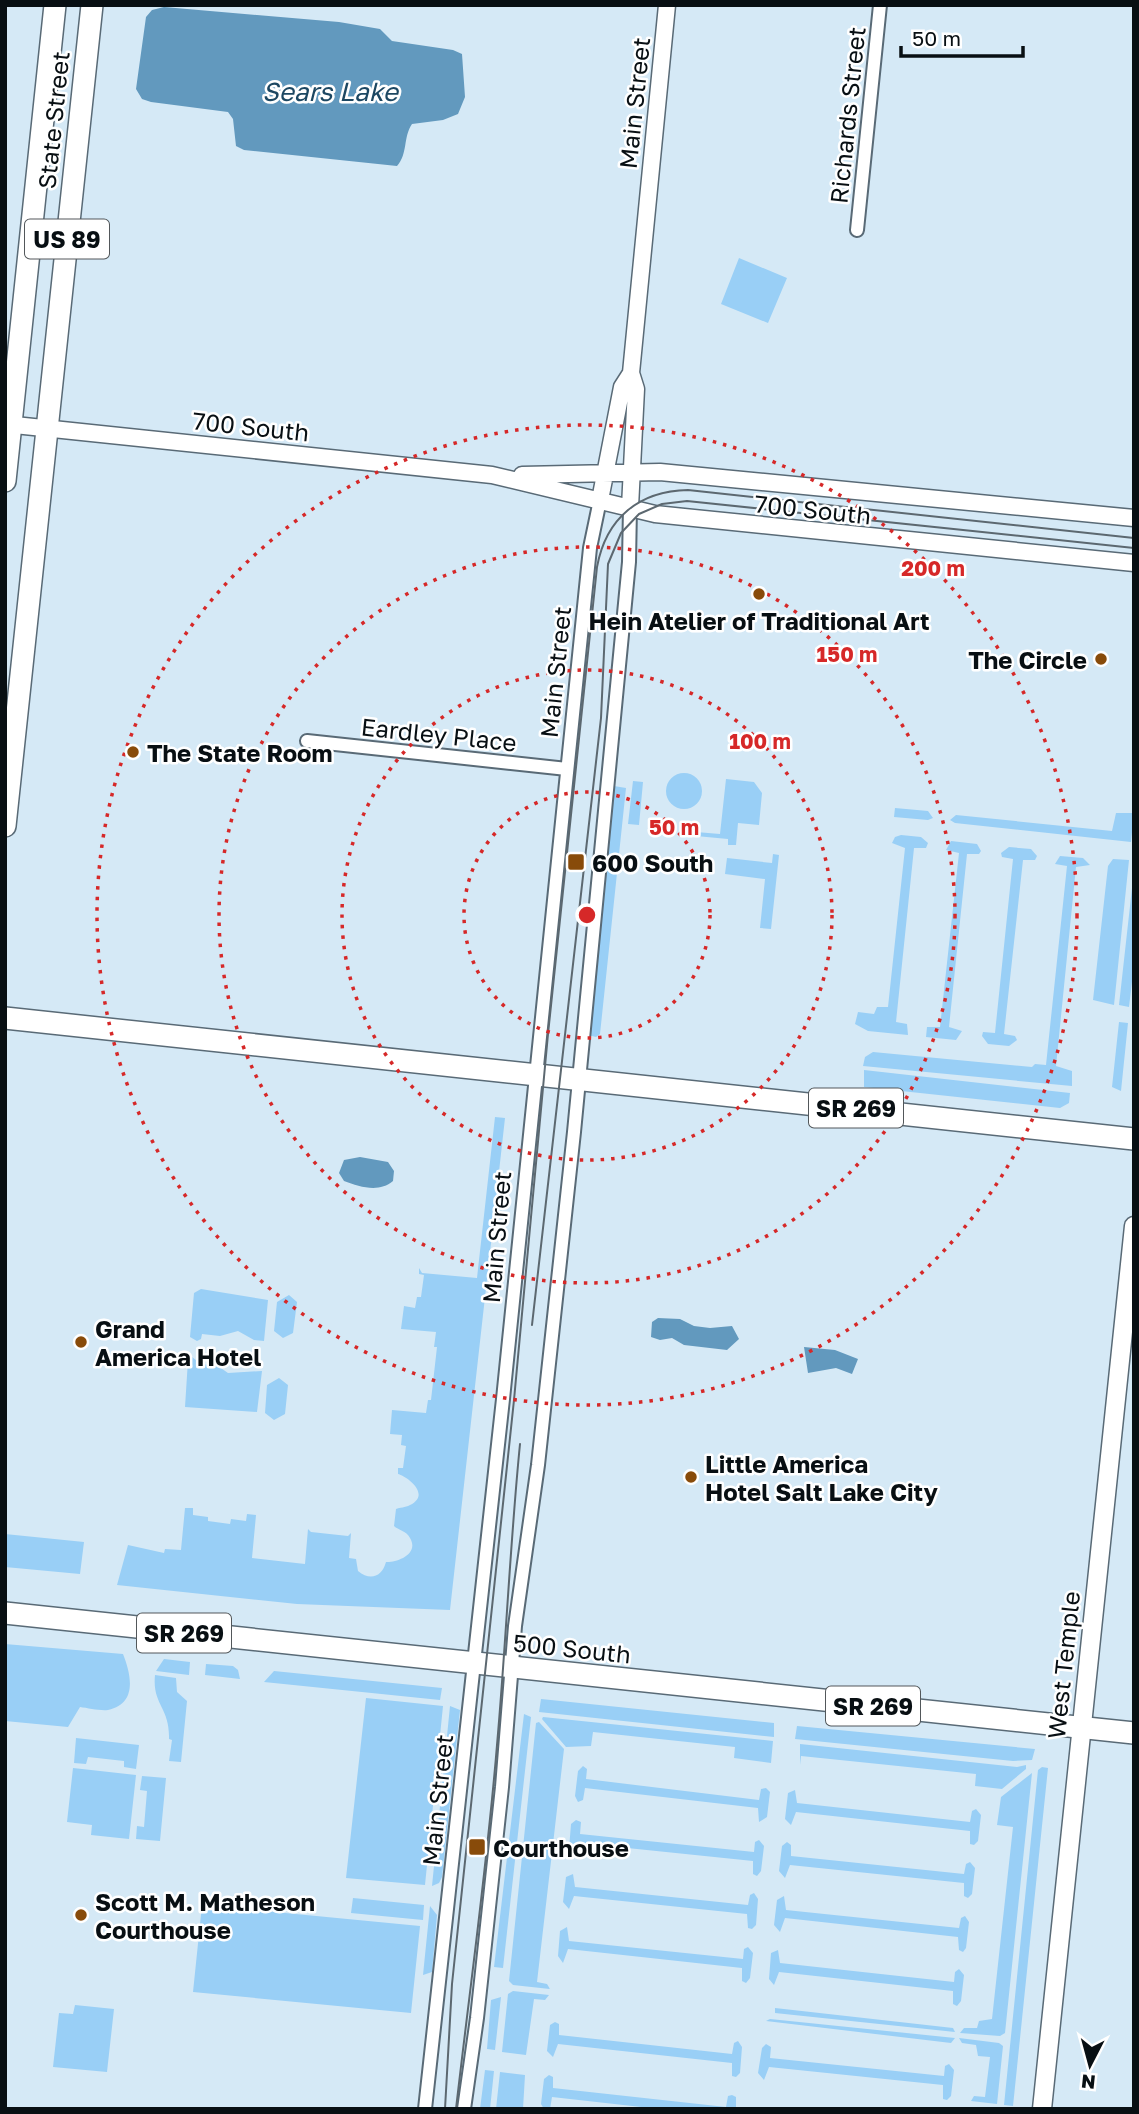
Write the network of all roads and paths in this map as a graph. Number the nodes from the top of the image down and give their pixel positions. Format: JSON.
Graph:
{"nodes":[{"id":1,"x":55,"y":5,"type":"edge"},
{"id":2,"x":92,"y":5,"type":"edge"},
{"id":3,"x":667,"y":5,"type":"edge"},
{"id":4,"x":880,"y":5,"type":"edge"},
{"id":5,"x":857,"y":230,"type":"dead end"},
{"id":6,"x":631,"y":373,"type":"junction"},
{"id":7,"x":8,"y":424,"type":"edge"},
{"id":8,"x":47,"y":428,"type":"junction"},
{"id":9,"x":633,"y":473,"type":"junction"},
{"id":10,"x":606,"y":474,"type":"junction"},
{"id":11,"x":492,"y":475,"type":"junction"},
{"id":12,"x":5,"y":481,"type":"edge"},
{"id":13,"x":600,"y":499,"type":"junction"},
{"id":14,"x":630,"y":507,"type":"junction"},
{"id":15,"x":1134,"y":518,"type":"edge"},
{"id":16,"x":1134,"y":563,"type":"edge"},
{"id":17,"x":307,"y":741,"type":"dead end"},
{"id":18,"x":567,"y":769,"type":"junction"},
{"id":19,"x":5,"y":826,"type":"edge"},
{"id":20,"x":5,"y":1017,"type":"edge"},
{"id":21,"x":534,"y":1073,"type":"junction"},
{"id":22,"x":579,"y":1078,"type":"junction"},
{"id":23,"x":1134,"y":1139,"type":"edge"},
{"id":24,"x":1134,"y":1226,"type":"edge"},
{"id":25,"x":5,"y":1613,"type":"edge"},
{"id":26,"x":474,"y":1665,"type":"junction"},
{"id":27,"x":512,"y":1668,"type":"junction"},
{"id":28,"x":1082,"y":1727,"type":"junction"},
{"id":29,"x":1134,"y":1733,"type":"edge"},
{"id":30,"x":425,"y":2109,"type":"edge"},
{"id":31,"x":464,"y":2109,"type":"edge"},
{"id":32,"x":1042,"y":2109,"type":"edge"}],
"edges":[{"from":1,"to":7,"type":"main road","name":"State Street","number":"US 89"},
{"from":2,"to":8,"type":"main road","name":"State Street","number":"US 89"},
{"from":3,"to":6,"type":"street","name":"Main Street"},
{"from":4,"to":5,"type":"street","name":"Richards Street"},
{"from":6,"to":9,"type":"street","name":"Main Street"},
{"from":6,"to":10,"type":"street","name":"Main Street"},
{"from":7,"to":8,"type":"street","name":"700 South"},
{"from":7,"to":12,"type":"main road","name":"State Street","number":"US 89"},
{"from":8,"to":11,"type":"street","name":"700 South"},
{"from":8,"to":19,"type":"main road","name":"State Street","number":"US 89"},
{"from":9,"to":10,"type":"street","name":"700 South"},
{"from":9,"to":14,"type":"street","name":"Main Street"},
{"from":9,"to":15,"type":"street","name":"700 South"},
{"from":10,"to":11,"type":"street","name":"700 South"},
{"from":10,"to":13,"type":"street","name":"Main Street"},
{"from":11,"to":13,"type":"street","name":"700 South"},
{"from":13,"to":14,"type":"street","name":"700 South"},
{"from":13,"to":18,"type":"street","name":"Main Street"},
{"from":14,"to":16,"type":"street","name":"700 South"},
{"from":14,"to":22,"type":"street","name":"Main Street"},
{"from":17,"to":18,"type":"street","name":"Eardley Place"},
{"from":18,"to":21,"type":"street","name":"Main Street"},
{"from":20,"to":21,"type":"main road","number":"SR 269"},
{"from":21,"to":22,"type":"main road","number":"SR 269"},
{"from":21,"to":26,"type":"street","name":"Main Street"},
{"from":22,"to":23,"type":"main road","number":"SR 269"},
{"from":22,"to":27,"type":"street","name":"Main Street"},
{"from":24,"to":28,"type":"main road","name":"West Temple"},
{"from":25,"to":26,"type":"main road","name":"500 South","number":"SR 269"},
{"from":26,"to":27,"type":"main road","name":"500 South","number":"SR 269"},
{"from":26,"to":30,"type":"street","name":"Main Street"},
{"from":27,"to":28,"type":"main road","name":"500 South","number":"SR 269"},
{"from":27,"to":31,"type":"street","name":"Main Street"},
{"from":28,"to":29,"type":"main road","name":"500 South","number":"SR 269"},
{"from":28,"to":32,"type":"main road","name":"West Temple"}]}
